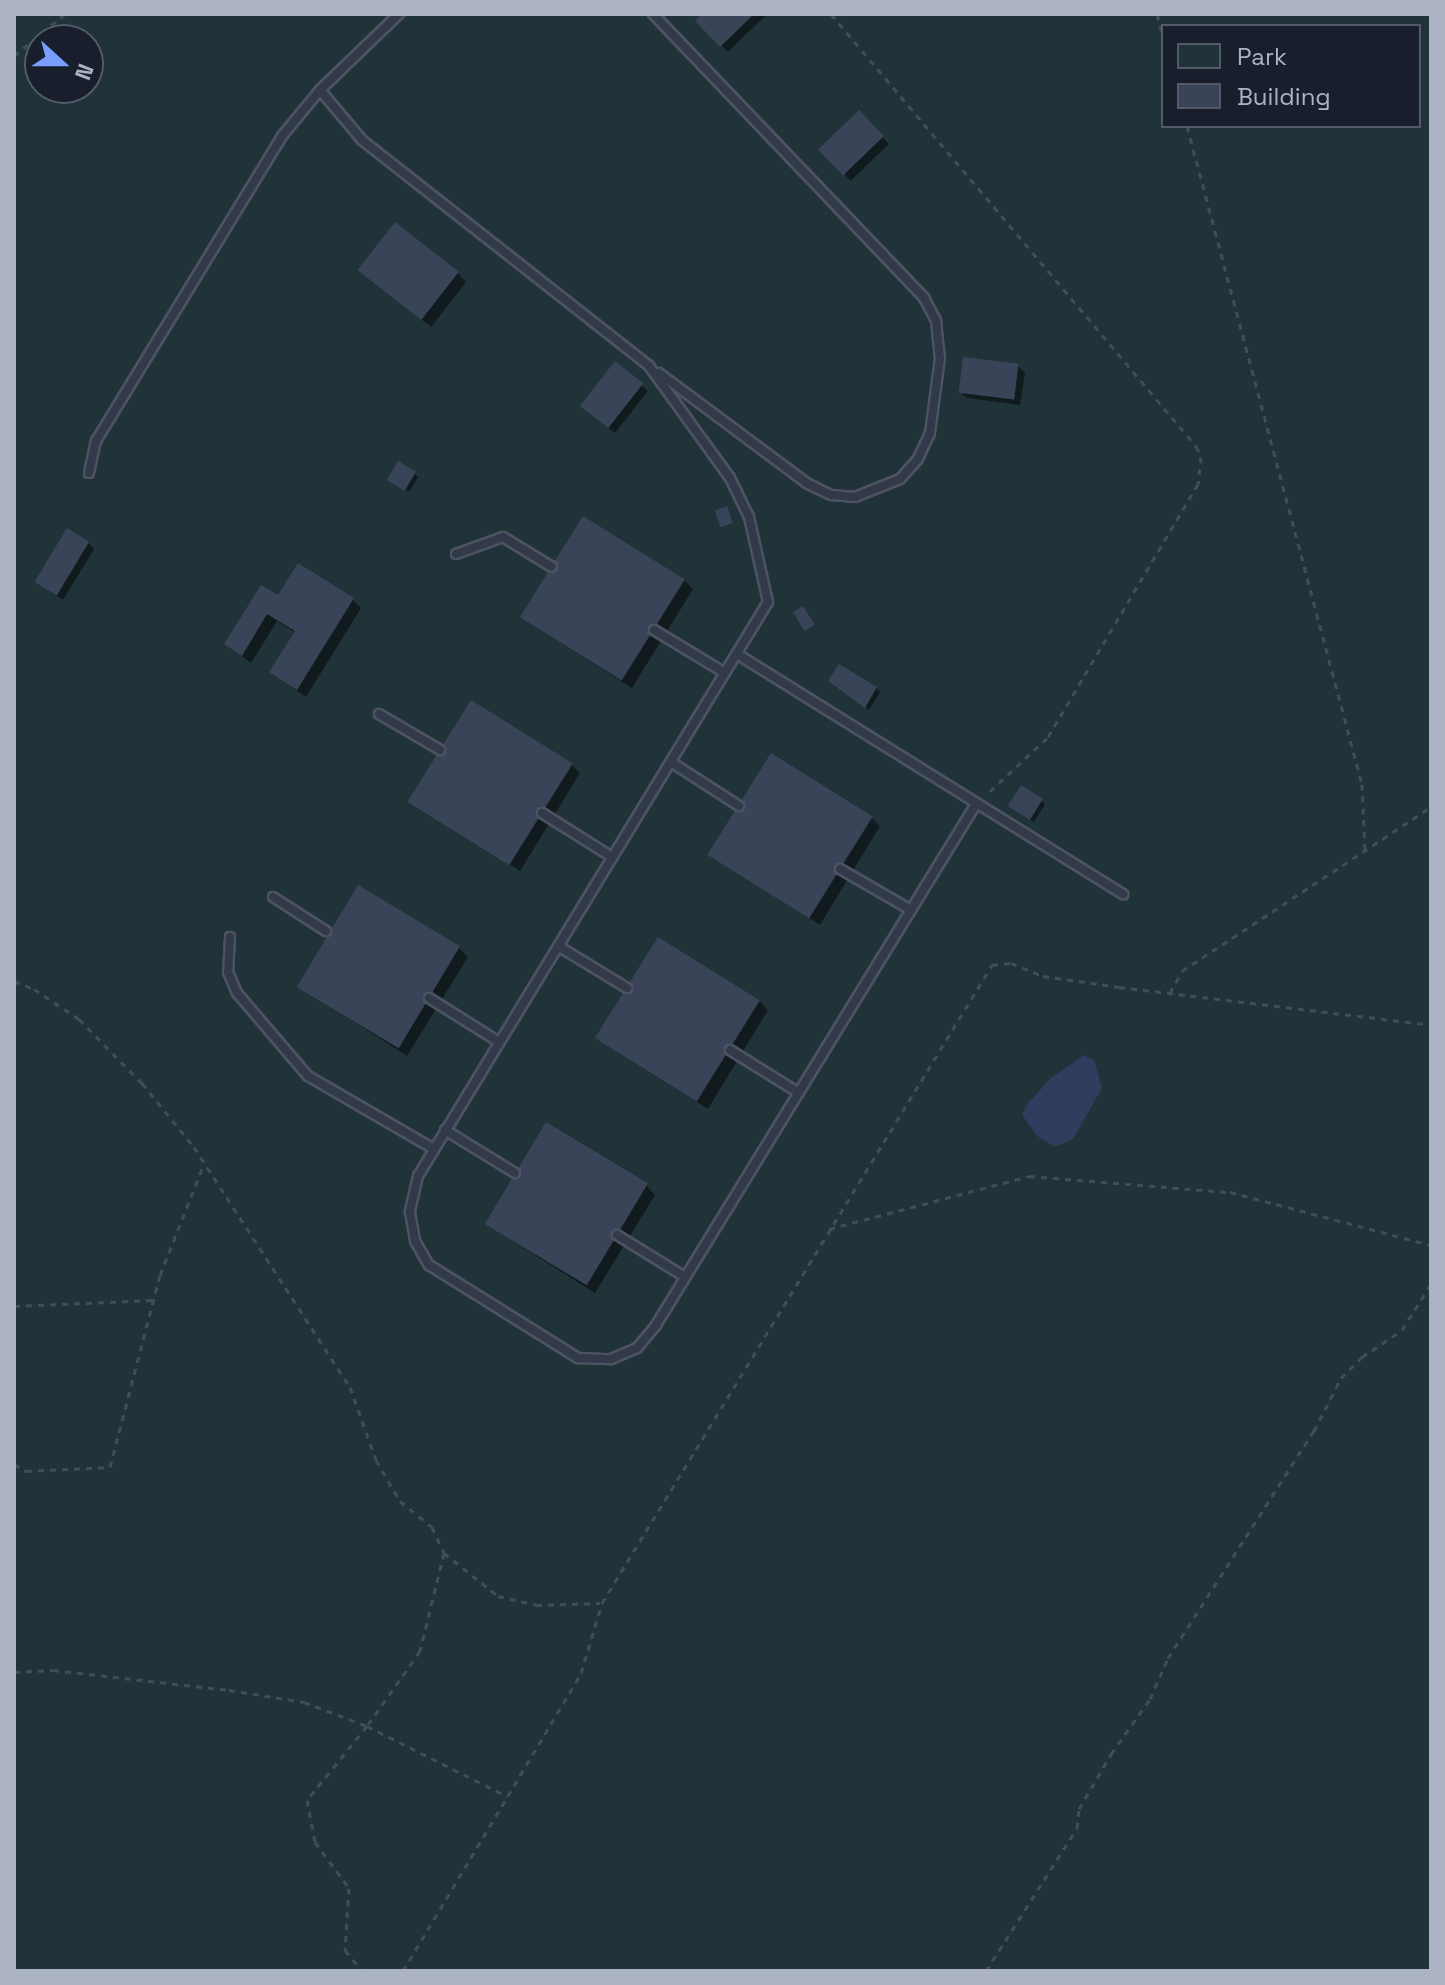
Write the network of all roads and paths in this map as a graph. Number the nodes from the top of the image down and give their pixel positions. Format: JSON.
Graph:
{"nodes":[{"id":1,"x":65,"y":14,"type":"edge"},
{"id":2,"x":399,"y":14,"type":"edge"},
{"id":3,"x":653,"y":14,"type":"edge"},
{"id":4,"x":831,"y":14,"type":"edge"},
{"id":5,"x":14,"y":56,"type":"edge"},
{"id":6,"x":320,"y":90,"type":"junction"},
{"id":7,"x":1188,"y":128,"type":"edge"},
{"id":8,"x":649,"y":366,"type":"junction"},
{"id":9,"x":89,"y":473,"type":"dead end"},
{"id":10,"x":456,"y":554,"type":"dead end"},
{"id":11,"x":552,"y":567,"type":"dead end"},
{"id":12,"x":654,"y":630,"type":"dead end"},
{"id":13,"x":737,"y":654,"type":"junction"},
{"id":14,"x":725,"y":673,"type":"junction"},
{"id":15,"x":379,"y":714,"type":"dead end"},
{"id":16,"x":440,"y":750,"type":"dead end"},
{"id":17,"x":671,"y":762,"type":"junction"},
{"id":18,"x":976,"y":804,"type":"junction"},
{"id":19,"x":739,"y":806,"type":"dead end"},
{"id":20,"x":1431,"y":807,"type":"edge"},
{"id":21,"x":542,"y":813,"type":"dead end"},
{"id":22,"x":1365,"y":853,"type":"junction"},
{"id":23,"x":612,"y":857,"type":"junction"},
{"id":24,"x":840,"y":869,"type":"dead end"},
{"id":25,"x":1123,"y":894,"type":"dead end"},
{"id":26,"x":273,"y":897,"type":"dead end"},
{"id":27,"x":911,"y":910,"type":"junction"},
{"id":28,"x":326,"y":931,"type":"dead end"},
{"id":29,"x":230,"y":937,"type":"dead end"},
{"id":30,"x":558,"y":946,"type":"junction"},
{"id":31,"x":14,"y":981,"type":"edge"},
{"id":32,"x":627,"y":988,"type":"dead end"},
{"id":33,"x":1170,"y":993,"type":"junction"},
{"id":34,"x":429,"y":998,"type":"dead end"},
{"id":35,"x":1431,"y":1025,"type":"edge"},
{"id":36,"x":499,"y":1042,"type":"junction"},
{"id":37,"x":730,"y":1050,"type":"dead end"},
{"id":38,"x":799,"y":1093,"type":"junction"},
{"id":39,"x":445,"y":1130,"type":"junction"},
{"id":40,"x":434,"y":1149,"type":"junction"},
{"id":41,"x":204,"y":1162,"type":"junction"},
{"id":42,"x":515,"y":1173,"type":"dead end"},
{"id":43,"x":829,"y":1229,"type":"junction"},
{"id":44,"x":617,"y":1235,"type":"dead end"},
{"id":45,"x":1431,"y":1245,"type":"edge"},
{"id":46,"x":685,"y":1277,"type":"junction"},
{"id":47,"x":1431,"y":1284,"type":"edge"},
{"id":48,"x":154,"y":1300,"type":"junction"},
{"id":49,"x":14,"y":1306,"type":"edge"},
{"id":50,"x":14,"y":1464,"type":"edge"},
{"id":51,"x":444,"y":1553,"type":"junction"},
{"id":52,"x":602,"y":1603,"type":"junction"},
{"id":53,"x":14,"y":1672,"type":"edge"},
{"id":54,"x":367,"y":1726,"type":"junction"},
{"id":55,"x":507,"y":1796,"type":"junction"},
{"id":56,"x":362,"y":1971,"type":"edge"},
{"id":57,"x":403,"y":1971,"type":"edge"},
{"id":58,"x":986,"y":1971,"type":"edge"}],
"edges":[{"from":1,"to":5,"type":"path"},
{"from":2,"to":6,"type":"lane"},
{"from":3,"to":8,"type":"lane"},
{"from":4,"to":18,"type":"path"},
{"from":6,"to":8,"type":"lane"},
{"from":6,"to":9,"type":"lane"},
{"from":7,"to":22,"type":"path"},
{"from":8,"to":13,"type":"lane"},
{"from":10,"to":11,"type":"lane"},
{"from":12,"to":14,"type":"lane"},
{"from":13,"to":14,"type":"lane"},
{"from":13,"to":18,"type":"lane"},
{"from":14,"to":17,"type":"lane"},
{"from":15,"to":16,"type":"lane"},
{"from":17,"to":19,"type":"lane"},
{"from":17,"to":23,"type":"lane"},
{"from":18,"to":25,"type":"lane"},
{"from":18,"to":27,"type":"lane"},
{"from":20,"to":22,"type":"path"},
{"from":21,"to":23,"type":"lane"},
{"from":22,"to":33,"type":"path"},
{"from":23,"to":30,"type":"lane"},
{"from":24,"to":27,"type":"lane"},
{"from":26,"to":28,"type":"lane"},
{"from":27,"to":38,"type":"lane"},
{"from":29,"to":40,"type":"lane"},
{"from":30,"to":32,"type":"lane"},
{"from":30,"to":36,"type":"lane"},
{"from":31,"to":41,"type":"path"},
{"from":33,"to":35,"type":"path"},
{"from":33,"to":43,"type":"path"},
{"from":34,"to":36,"type":"lane"},
{"from":36,"to":39,"type":"lane"},
{"from":37,"to":38,"type":"lane"},
{"from":38,"to":46,"type":"lane"},
{"from":39,"to":40,"type":"lane"},
{"from":39,"to":42,"type":"lane"},
{"from":40,"to":46,"type":"lane"},
{"from":41,"to":48,"type":"path"},
{"from":41,"to":51,"type":"path"},
{"from":43,"to":45,"type":"path"},
{"from":43,"to":52,"type":"path"},
{"from":44,"to":46,"type":"lane"},
{"from":47,"to":58,"type":"path"},
{"from":48,"to":49,"type":"path"},
{"from":48,"to":50,"type":"path"},
{"from":51,"to":52,"type":"path"},
{"from":51,"to":54,"type":"path"},
{"from":52,"to":55,"type":"path"},
{"from":53,"to":54,"type":"path"},
{"from":54,"to":55,"type":"path"},
{"from":54,"to":56,"type":"path"},
{"from":55,"to":57,"type":"path"}]}
